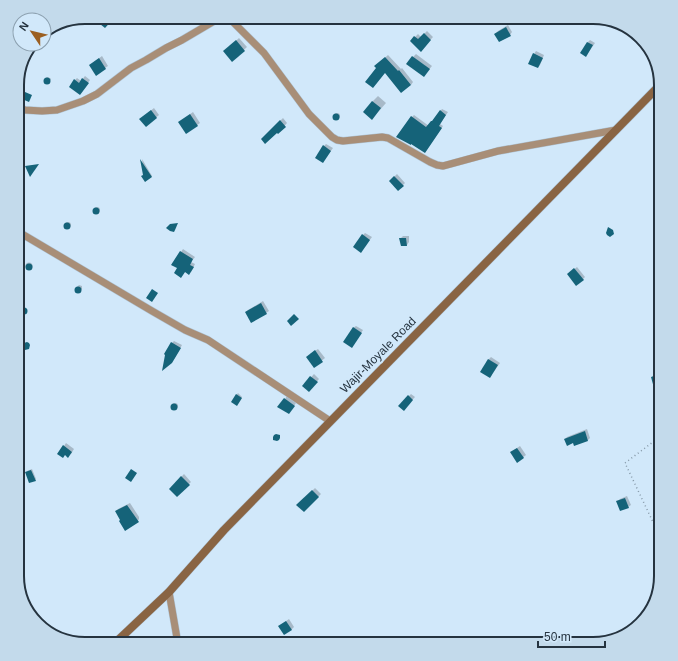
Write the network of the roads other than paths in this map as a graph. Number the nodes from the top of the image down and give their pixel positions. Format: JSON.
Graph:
{"nodes":[{"id":1,"x":209,"y":24,"type":"edge"},
{"id":2,"x":235,"y":24,"type":"edge"},
{"id":3,"x":654,"y":91,"type":"edge"},
{"id":4,"x":24,"y":110,"type":"edge"},
{"id":5,"x":616,"y":130,"type":"junction"},
{"id":6,"x":24,"y":235,"type":"edge"},
{"id":7,"x":330,"y":421,"type":"junction"},
{"id":8,"x":169,"y":592,"type":"junction"},
{"id":9,"x":121,"y":637,"type":"edge"},
{"id":10,"x":177,"y":637,"type":"edge"}],
"edges":[{"from":1,"to":4,"type":"street"},
{"from":2,"to":5,"type":"street"},
{"from":3,"to":5,"type":"main road","name":"Wajir-Moyale Road"},
{"from":5,"to":7,"type":"main road","name":"Wajir-Moyale Road"},
{"from":6,"to":7,"type":"street"},
{"from":7,"to":8,"type":"main road","name":"Wajir-Moyale Road"},
{"from":8,"to":9,"type":"main road","name":"Wajir-Moyale Road"},
{"from":8,"to":10,"type":"street"}]}
